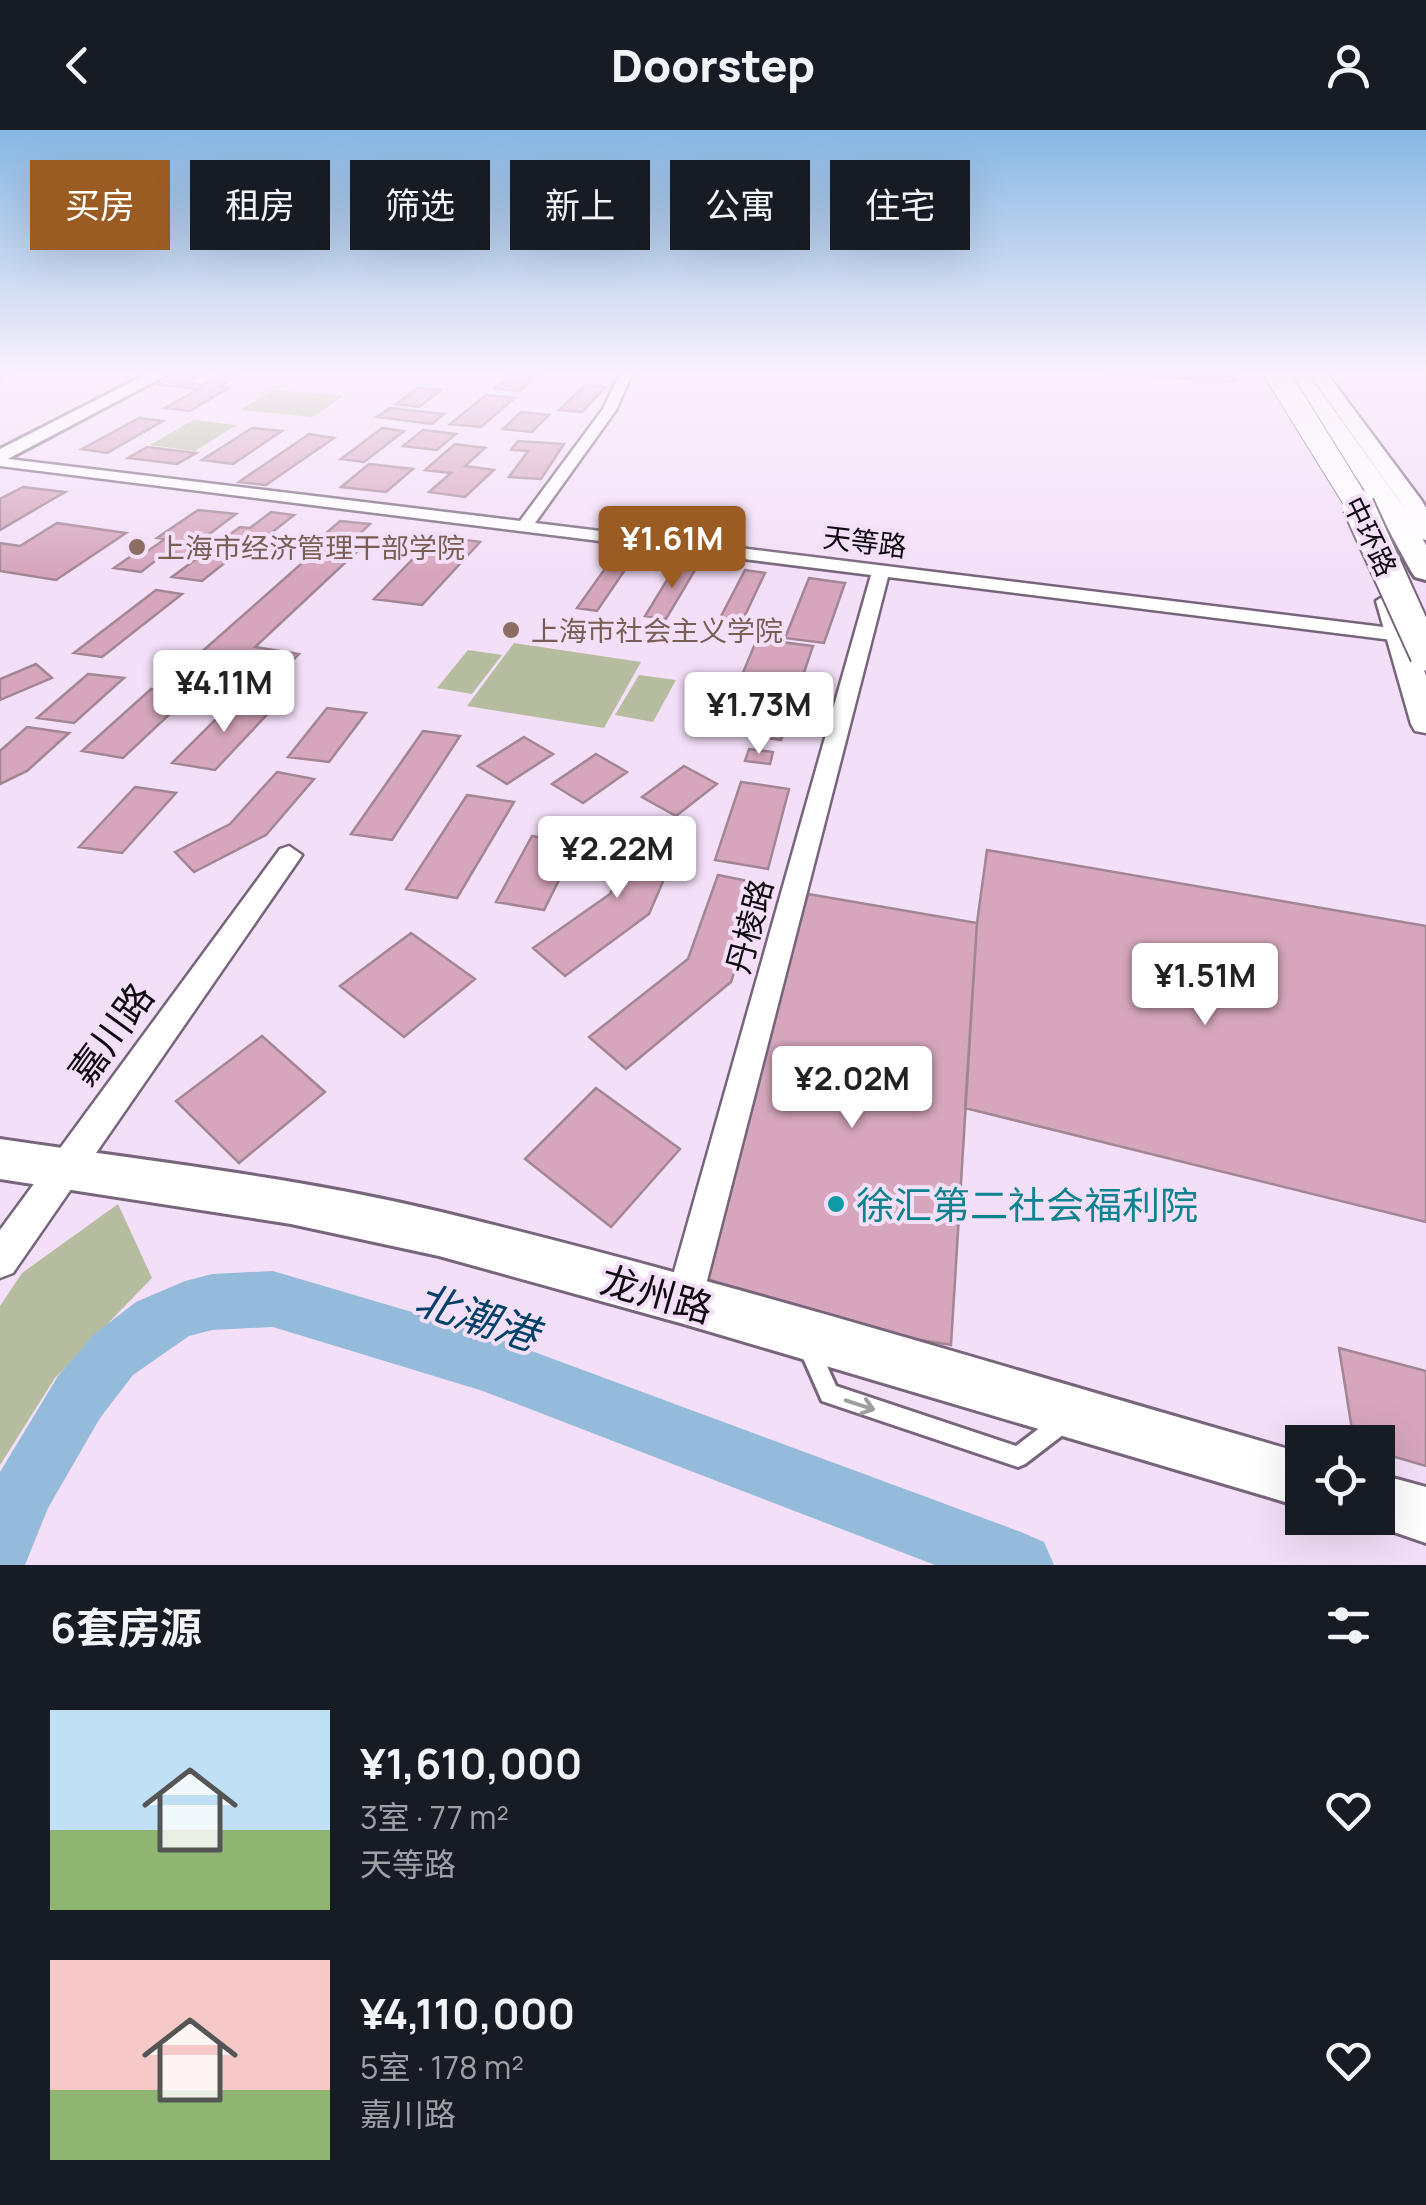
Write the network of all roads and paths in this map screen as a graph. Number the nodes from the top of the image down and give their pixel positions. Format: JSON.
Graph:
{"nodes":[{"id":1,"x":41,"y":438,"type":"edge"},
{"id":2,"x":589,"y":438,"type":"edge"},
{"id":3,"x":1313,"y":438,"type":"edge"},
{"id":4,"x":1316,"y":438,"type":"edge"},
{"id":5,"x":1341,"y":438,"type":"edge"},
{"id":6,"x":1365,"y":438,"type":"edge"},
{"id":7,"x":0,"y":460,"type":"edge"},
{"id":8,"x":524,"y":527,"type":"junction"},
{"id":9,"x":1426,"y":533,"type":"edge"},
{"id":10,"x":881,"y":571,"type":"junction"},
{"id":11,"x":1426,"y":572,"type":"edge"},
{"id":12,"x":1414,"y":637,"type":"edge"},
{"id":13,"x":1426,"y":654,"type":"edge"},
{"id":14,"x":1426,"y":724,"type":"edge"},
{"id":15,"x":289,"y":856,"type":"dead end"},
{"id":16,"x":0,"y":1159,"type":"edge"},
{"id":17,"x":64,"y":1169,"type":"junction"},
{"id":18,"x":0,"y":1260,"type":"edge"},
{"id":19,"x":684,"y":1300,"type":"junction"},
{"id":20,"x":1285,"y":1475,"type":"edge"},
{"id":21,"x":1395,"y":1506,"type":"edge"},
{"id":22,"x":1426,"y":1516,"type":"edge"}],
"edges":[{"from":1,"to":7,"type":"street"},
{"from":2,"to":8,"type":"street"},
{"from":3,"to":12,"type":"main road"},
{"from":4,"to":13,"type":"highway","name":"中环路","bridge":true},
{"from":5,"to":11,"type":"highway","name":"中环路"},
{"from":6,"to":9,"type":"main road"},
{"from":7,"to":8,"type":"street","name":"天等路"},
{"from":8,"to":10,"type":"street","name":"天等路"},
{"from":10,"to":12,"type":"street","name":"天等路"},
{"from":10,"to":19,"type":"street","name":"丹棱路"},
{"from":12,"to":14,"type":"main road"},
{"from":15,"to":17,"type":"street","name":"嘉川路"},
{"from":16,"to":17,"type":"street","name":"龙州路"},
{"from":17,"to":18,"type":"street","name":"嘉川路"},
{"from":17,"to":19,"type":"street","name":"龙州路"},
{"from":19,"to":20,"type":"street","name":"龙州路"},
{"from":21,"to":22,"type":"street"}]}
